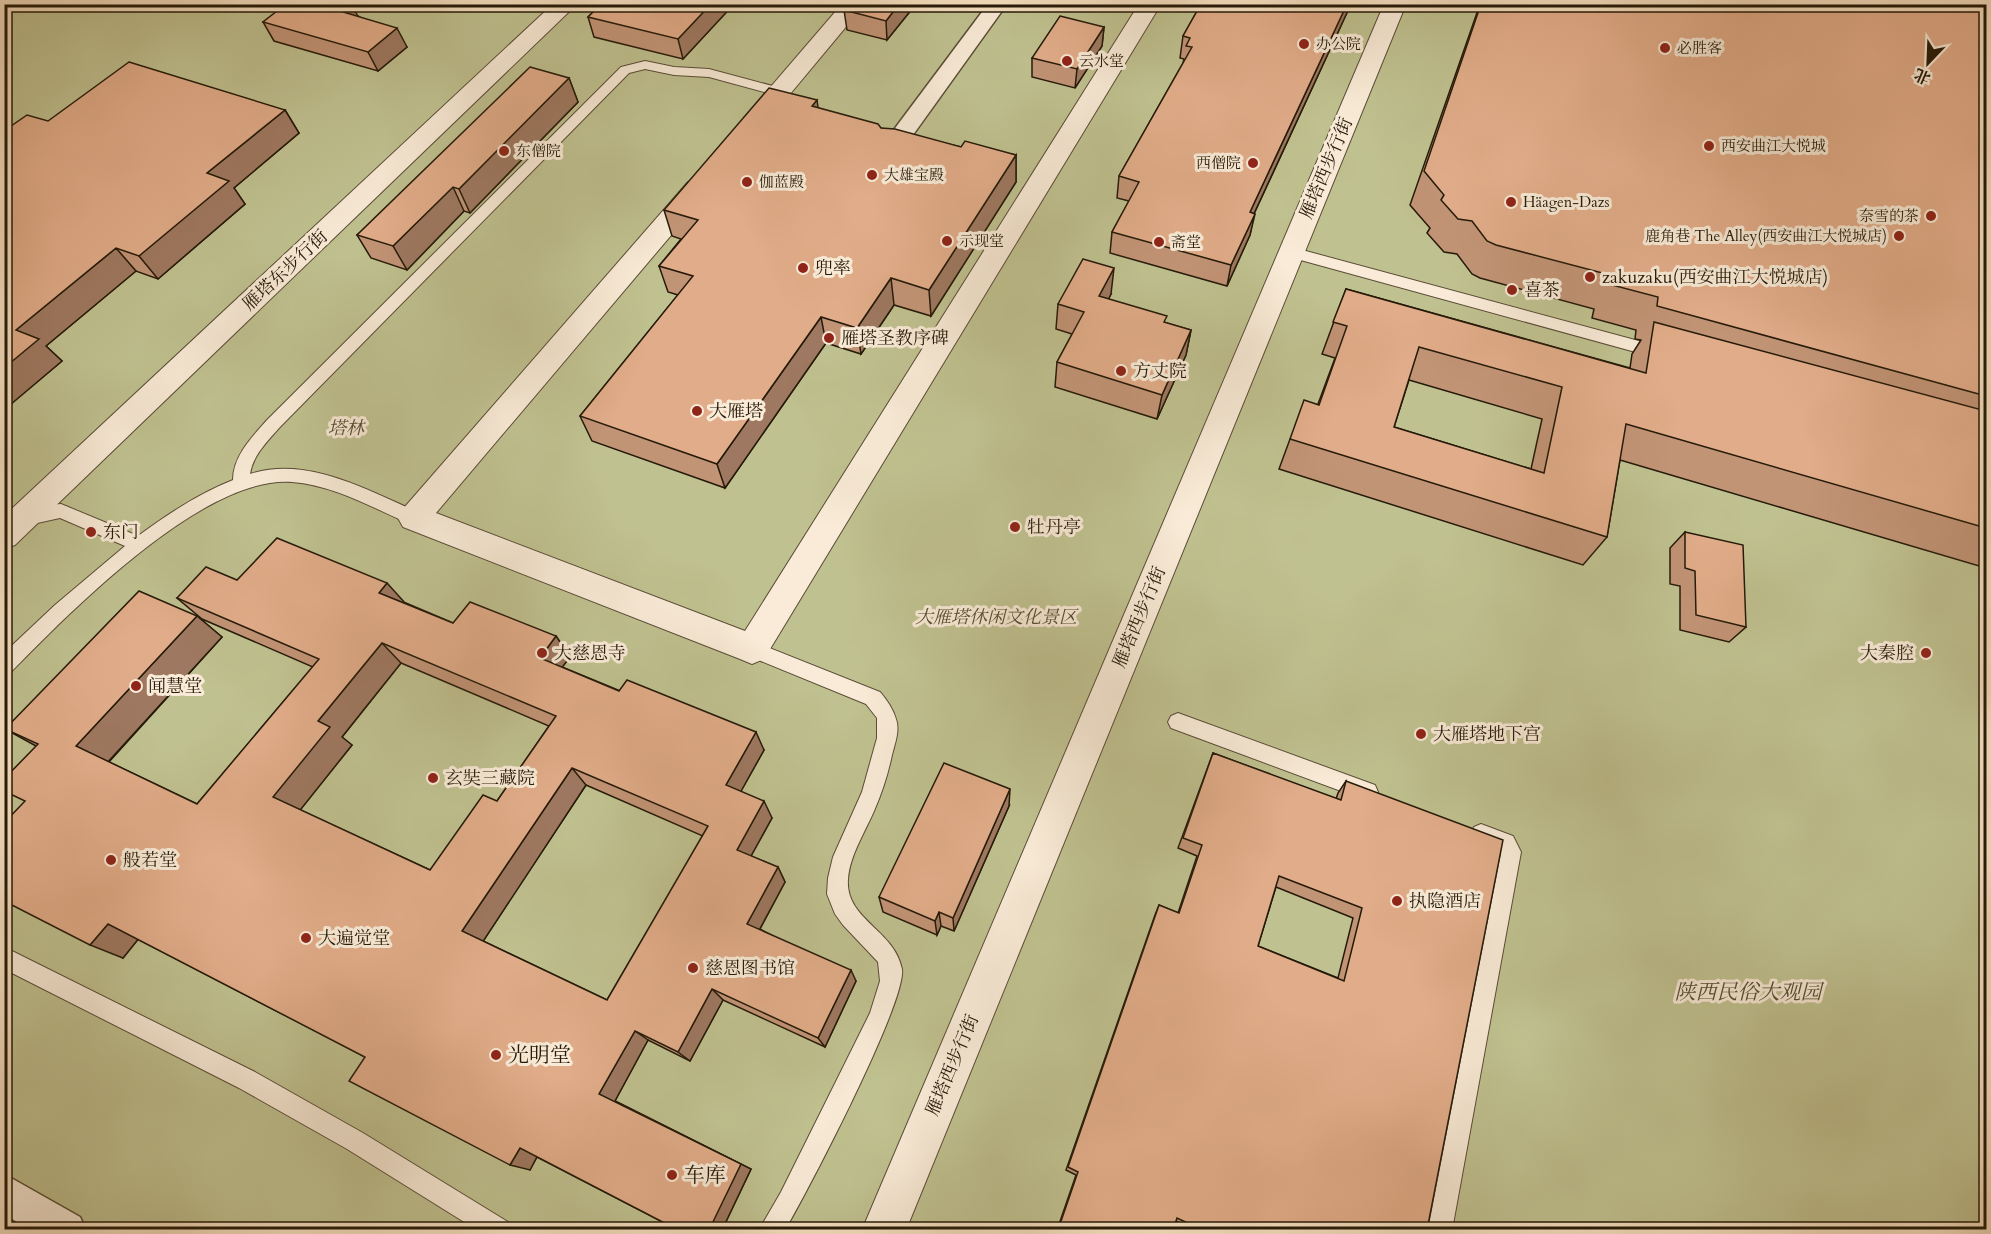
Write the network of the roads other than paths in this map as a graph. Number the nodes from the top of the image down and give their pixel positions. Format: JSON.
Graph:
{"nodes":[{"id":1,"x":566,"y":4,"type":"edge"},
{"id":2,"x":854,"y":4,"type":"edge"},
{"id":3,"x":998,"y":4,"type":"edge"},
{"id":4,"x":1150,"y":4,"type":"edge"},
{"id":5,"x":1395,"y":4,"type":"edge"},
{"id":6,"x":780,"y":92,"type":"junction"},
{"id":7,"x":734,"y":145,"type":"edge"},
{"id":8,"x":892,"y":148,"type":"edge"},
{"id":9,"x":711,"y":172,"type":"edge"},
{"id":10,"x":1292,"y":252,"type":"junction"},
{"id":11,"x":1672,"y":356,"type":"edge"},
{"id":12,"x":241,"y":484,"type":"junction"},
{"id":13,"x":414,"y":518,"type":"junction"},
{"id":14,"x":9,"y":532,"type":"edge"},
{"id":15,"x":139,"y":544,"type":"junction"},
{"id":16,"x":752,"y":649,"type":"junction"},
{"id":17,"x":4,"y":666,"type":"edge"},
{"id":18,"x":1178,"y":722,"type":"dead end"},
{"id":19,"x":1383,"y":798,"type":"edge"},
{"id":20,"x":1461,"y":827,"type":"edge"},
{"id":21,"x":4,"y":957,"type":"edge"},
{"id":22,"x":4,"y":1193,"type":"edge"},
{"id":23,"x":66,"y":1230,"type":"edge"},
{"id":24,"x":500,"y":1230,"type":"edge"},
{"id":25,"x":771,"y":1230,"type":"edge"},
{"id":26,"x":884,"y":1230,"type":"edge"},
{"id":27,"x":1440,"y":1230,"type":"edge"}],
"edges":[{"from":1,"to":14,"type":"street","name":"雁塔东步行街"},
{"from":2,"to":6,"type":"street"},
{"from":3,"to":8,"type":"street"},
{"from":4,"to":16,"type":"street"},
{"from":5,"to":10,"type":"street","name":"雁塔西步行街"},
{"from":6,"to":7,"type":"street"},
{"from":6,"to":12,"type":"lane"},
{"from":9,"to":13,"type":"street"},
{"from":10,"to":11,"type":"lane"},
{"from":10,"to":26,"type":"street","name":"雁塔西步行街"},
{"from":12,"to":13,"type":"lane"},
{"from":12,"to":15,"type":"lane"},
{"from":13,"to":16,"type":"street"},
{"from":14,"to":15,"type":"lane"},
{"from":15,"to":17,"type":"lane"},
{"from":16,"to":25,"type":"lane"},
{"from":18,"to":19,"type":"lane"},
{"from":20,"to":27,"type":"lane"},
{"from":21,"to":24,"type":"lane"},
{"from":22,"to":23,"type":"street"}]}
